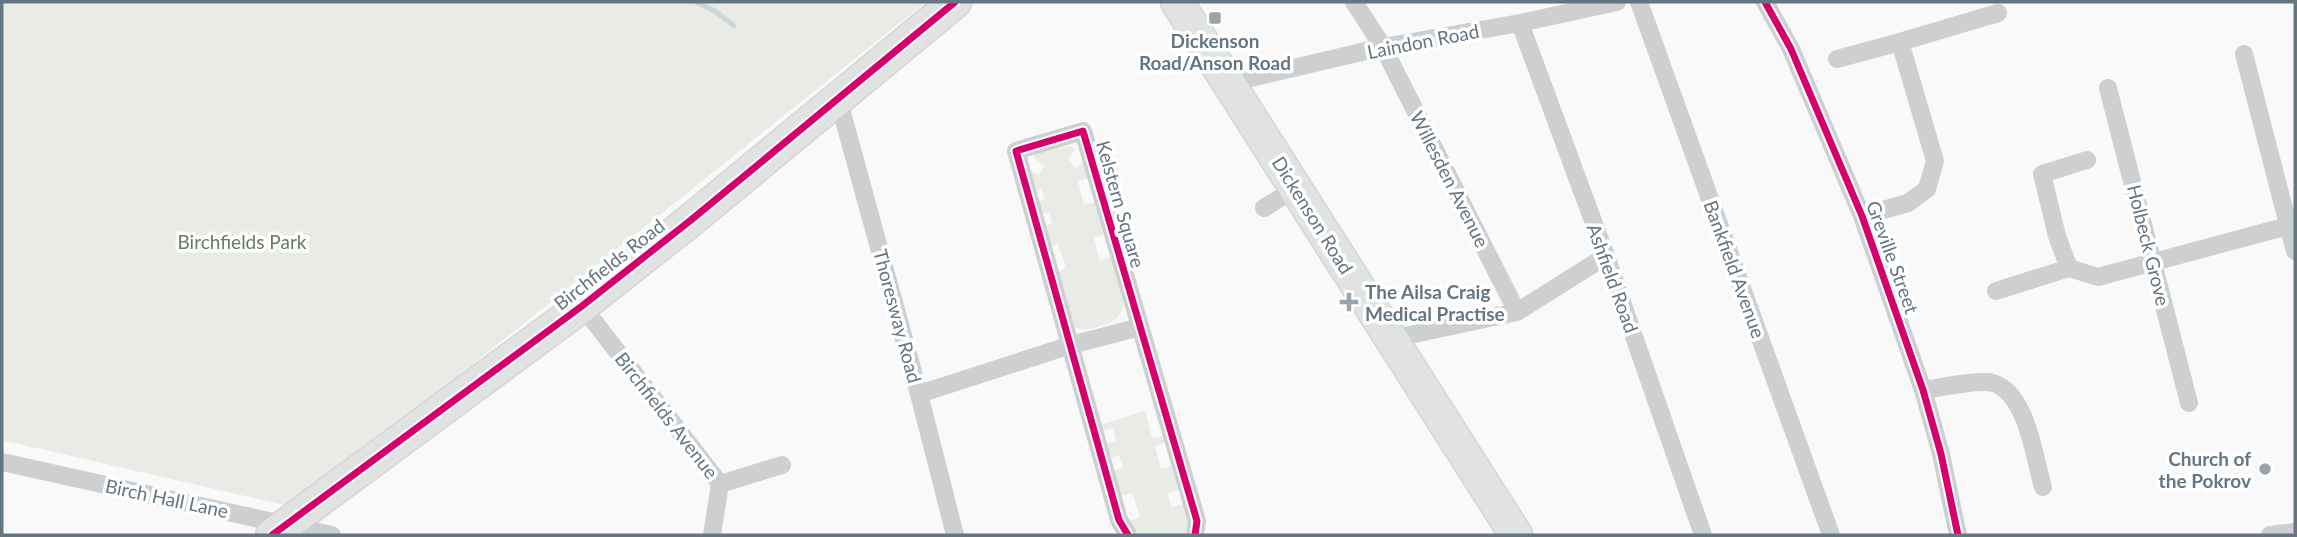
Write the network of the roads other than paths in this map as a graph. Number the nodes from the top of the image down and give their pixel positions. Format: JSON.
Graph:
{"nodes":[{"id":1,"x":955,"y":2,"type":"edge"},
{"id":2,"x":1177,"y":2,"type":"edge"},
{"id":3,"x":1354,"y":2,"type":"edge"},
{"id":4,"x":1617,"y":2,"type":"edge"},
{"id":5,"x":1639,"y":2,"type":"edge"},
{"id":6,"x":1765,"y":2,"type":"edge"},
{"id":7,"x":1560,"y":8,"type":"edge"},
{"id":8,"x":1998,"y":13,"type":"dead end"},
{"id":9,"x":1520,"y":23,"type":"junction"},
{"id":10,"x":1900,"y":42,"type":"junction"},
{"id":11,"x":1383,"y":47,"type":"junction"},
{"id":12,"x":2244,"y":54,"type":"dead end"},
{"id":13,"x":1837,"y":59,"type":"dead end"},
{"id":14,"x":1230,"y":83,"type":"junction"},
{"id":15,"x":2108,"y":88,"type":"dead end"},
{"id":16,"x":838,"y":98,"type":"junction"},
{"id":17,"x":2087,"y":160,"type":"dead end"},
{"id":18,"x":1296,"y":188,"type":"junction"},
{"id":19,"x":1264,"y":208,"type":"dead end"},
{"id":20,"x":1862,"y":216,"type":"junction"},
{"id":21,"x":2292,"y":224,"type":"edge"},
{"id":22,"x":2295,"y":251,"type":"edge"},
{"id":23,"x":1606,"y":256,"type":"junction"},
{"id":24,"x":2152,"y":261,"type":"junction"},
{"id":25,"x":2068,"y":268,"type":"junction"},
{"id":26,"x":1996,"y":291,"type":"dead end"},
{"id":27,"x":582,"y":306,"type":"junction"},
{"id":28,"x":1517,"y":312,"type":"junction"},
{"id":29,"x":1140,"y":327,"type":"junction"},
{"id":30,"x":1391,"y":338,"type":"junction"},
{"id":31,"x":1071,"y":345,"type":"junction"},
{"id":32,"x":1923,"y":390,"type":"junction"},
{"id":33,"x":919,"y":394,"type":"junction"},
{"id":34,"x":2189,"y":402,"type":"dead end"},
{"id":35,"x":2,"y":462,"type":"edge"},
{"id":36,"x":782,"y":465,"type":"dead end"},
{"id":37,"x":720,"y":484,"type":"junction"},
{"id":38,"x":2043,"y":487,"type":"dead end"},
{"id":39,"x":279,"y":530,"type":"edge"},
{"id":40,"x":2295,"y":532,"type":"edge"},
{"id":41,"x":332,"y":535,"type":"edge"},
{"id":42,"x":712,"y":535,"type":"edge"},
{"id":43,"x":955,"y":535,"type":"edge"},
{"id":44,"x":1128,"y":535,"type":"edge"},
{"id":45,"x":1195,"y":535,"type":"edge"},
{"id":46,"x":1517,"y":535,"type":"edge"},
{"id":47,"x":1703,"y":535,"type":"edge"},
{"id":48,"x":1831,"y":535,"type":"edge"},
{"id":49,"x":1958,"y":535,"type":"edge"},
{"id":50,"x":2270,"y":535,"type":"edge"}],
"edges":[{"from":1,"to":16,"type":"highway","name":"Birchfields Road"},
{"from":2,"to":14,"type":"highway","name":"Dickenson Road"},
{"from":3,"to":11,"type":"street","name":"Willesden Avenue"},
{"from":4,"to":7,"type":"street","name":"Laindon Road"},
{"from":5,"to":48,"type":"street","name":"Bankfield Avenue"},
{"from":6,"to":20,"type":"street","name":"Greville Street"},
{"from":7,"to":9,"type":"street","name":"Laindon Road"},
{"from":8,"to":10,"type":"street"},
{"from":9,"to":11,"type":"street","name":"Laindon Road"},
{"from":9,"to":23,"type":"street","name":"Ashfield Road"},
{"from":10,"to":13,"type":"street"},
{"from":10,"to":20,"type":"street"},
{"from":11,"to":14,"type":"street","name":"Laindon Road"},
{"from":11,"to":28,"type":"street","name":"Willesden Avenue"},
{"from":12,"to":21,"type":"street"},
{"from":14,"to":18,"type":"highway","name":"Dickenson Road"},
{"from":15,"to":24,"type":"street","name":"Holbeck Grove"},
{"from":16,"to":27,"type":"highway","name":"Birchfields Road"},
{"from":16,"to":33,"type":"street","name":"Thoresway Road"},
{"from":17,"to":25,"type":"street"},
{"from":18,"to":19,"type":"street"},
{"from":18,"to":30,"type":"highway","name":"Dickenson Road"},
{"from":20,"to":32,"type":"street","name":"Greville Street"},
{"from":21,"to":22,"type":"street"},
{"from":21,"to":24,"type":"street"},
{"from":23,"to":28,"type":"street"},
{"from":23,"to":47,"type":"street","name":"Ashfield Road"},
{"from":24,"to":25,"type":"street"},
{"from":24,"to":34,"type":"street","name":"Holbeck Grove"},
{"from":25,"to":26,"type":"street"},
{"from":27,"to":37,"type":"street","name":"Birchfields Avenue"},
{"from":27,"to":39,"type":"highway","name":"Birchfields Road"},
{"from":28,"to":30,"type":"street"},
{"from":29,"to":31,"type":"street"},
{"from":29,"to":31,"type":"street","name":"Kelstern Square"},
{"from":29,"to":45,"type":"street","name":"Kelstern Square"},
{"from":30,"to":46,"type":"highway","name":"Dickenson Road"},
{"from":31,"to":33,"type":"street"},
{"from":31,"to":44,"type":"street","name":"Kelstern Square"},
{"from":32,"to":38,"type":"street"},
{"from":32,"to":49,"type":"street","name":"Greville Street"},
{"from":33,"to":43,"type":"street","name":"Thoresway Road"},
{"from":35,"to":39,"type":"street","name":"Birch Hall Lane"},
{"from":36,"to":37,"type":"street"},
{"from":37,"to":42,"type":"street","name":"Birchfields Avenue"},
{"from":39,"to":41,"type":"street","name":"Birch Hall Lane"},
{"from":40,"to":50,"type":"street"}]}
